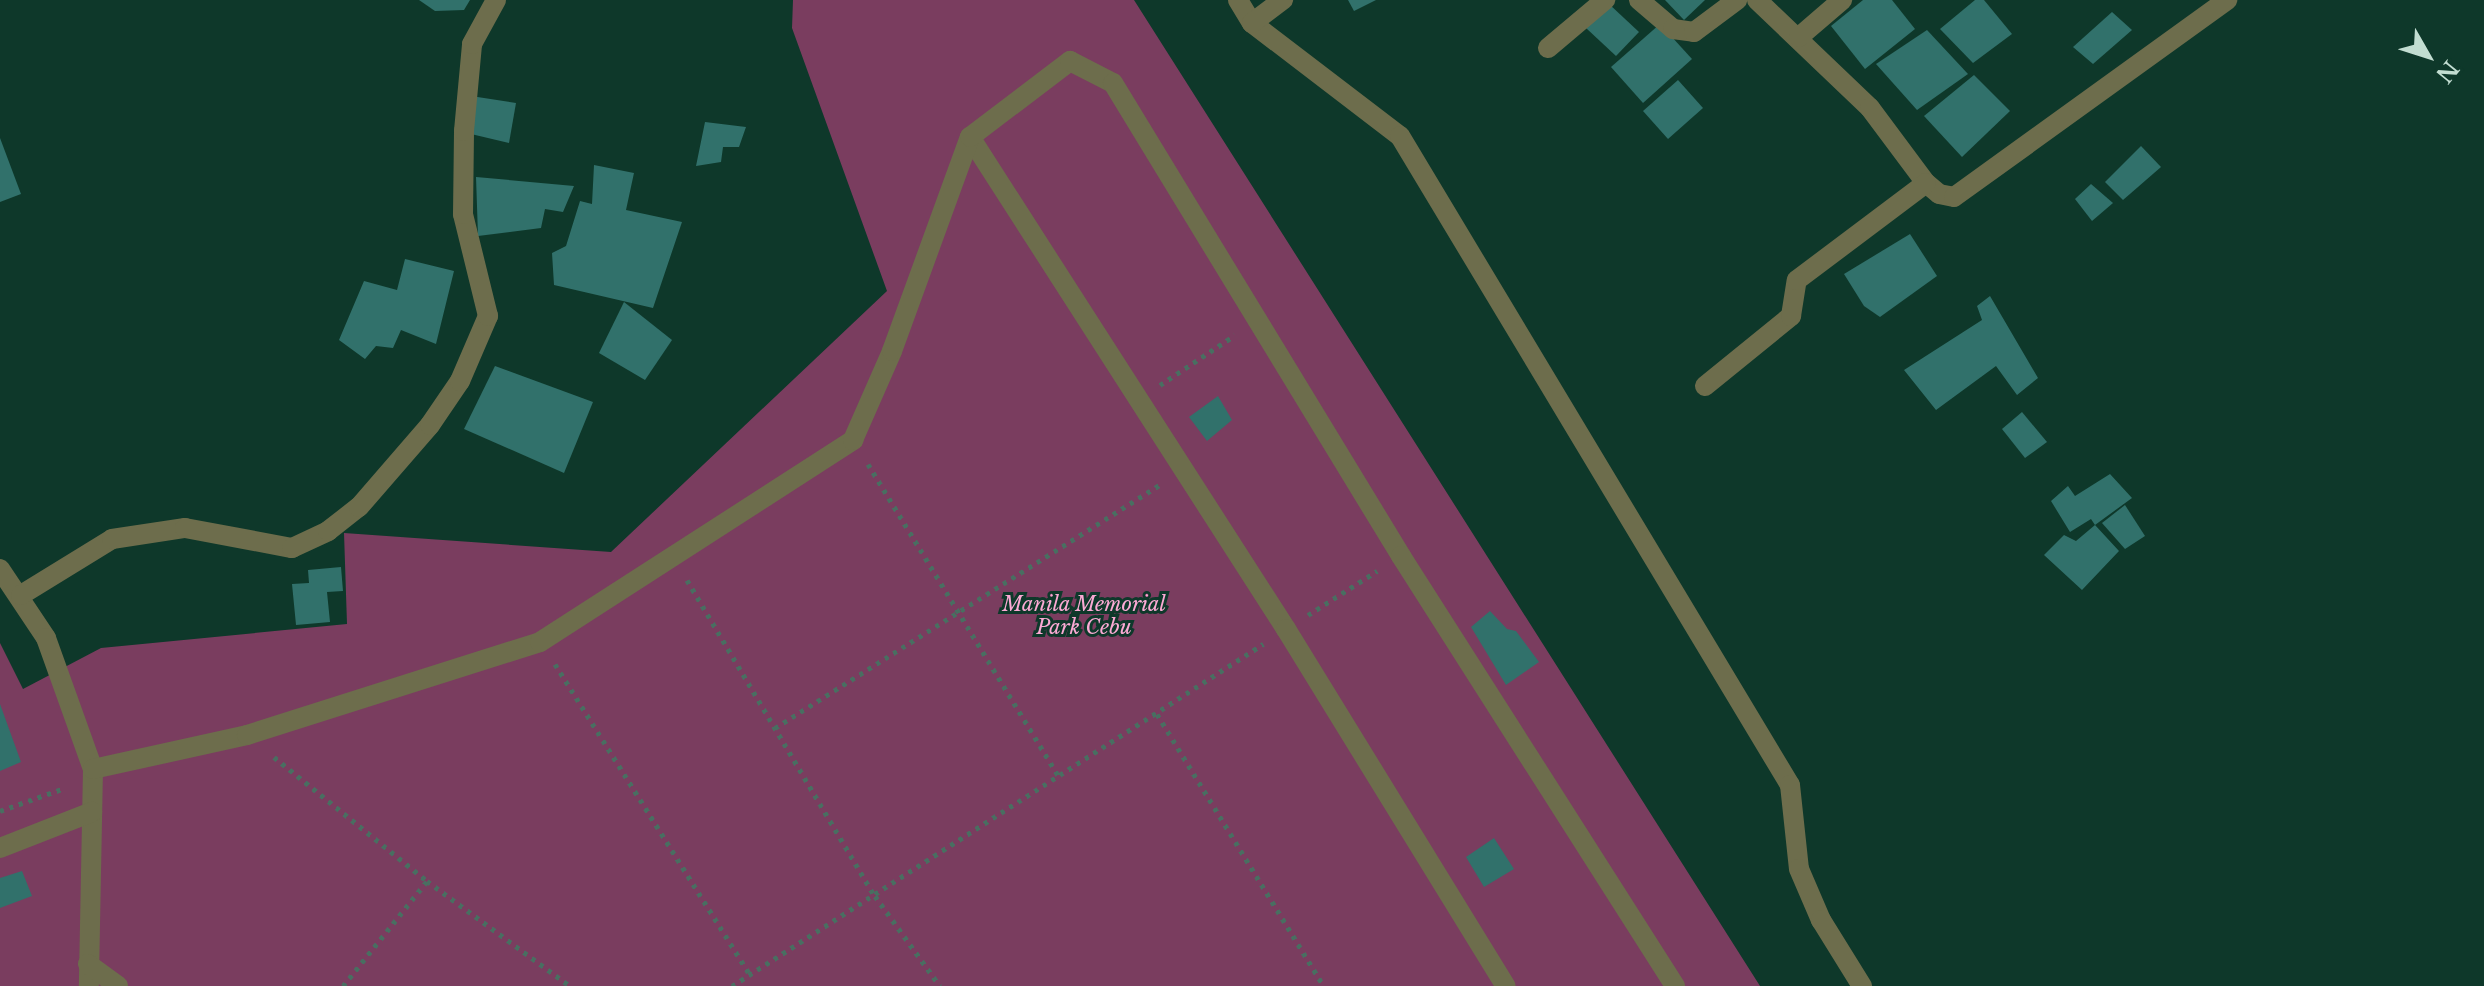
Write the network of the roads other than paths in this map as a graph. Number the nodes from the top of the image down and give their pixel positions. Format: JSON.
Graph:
{"nodes":[{"id":1,"x":496,"y":0,"type":"edge"},
{"id":2,"x":1238,"y":0,"type":"edge"},
{"id":3,"x":1283,"y":0,"type":"edge"},
{"id":4,"x":1605,"y":0,"type":"edge"},
{"id":5,"x":1639,"y":0,"type":"edge"},
{"id":6,"x":1737,"y":0,"type":"edge"},
{"id":7,"x":1757,"y":0,"type":"edge"},
{"id":8,"x":1842,"y":0,"type":"edge"},
{"id":9,"x":2227,"y":0,"type":"edge"},
{"id":10,"x":1252,"y":23,"type":"junction"},
{"id":11,"x":1799,"y":37,"type":"junction"},
{"id":12,"x":1548,"y":48,"type":"dead end"},
{"id":13,"x":970,"y":137,"type":"junction"},
{"id":14,"x":1926,"y":183,"type":"junction"},
{"id":15,"x":1705,"y":386,"type":"dead end"},
{"id":16,"x":0,"y":569,"type":"edge"},
{"id":17,"x":21,"y":595,"type":"junction"},
{"id":18,"x":93,"y":774,"type":"junction"},
{"id":19,"x":92,"y":812,"type":"junction"},
{"id":20,"x":0,"y":848,"type":"edge"},
{"id":21,"x":88,"y":964,"type":"junction"},
{"id":22,"x":1667,"y":983,"type":"edge"},
{"id":23,"x":89,"y":986,"type":"edge"},
{"id":24,"x":118,"y":986,"type":"edge"},
{"id":25,"x":1506,"y":986,"type":"edge"},
{"id":26,"x":1862,"y":986,"type":"edge"}],
"edges":[{"from":1,"to":17,"type":"street"},
{"from":2,"to":10,"type":"street"},
{"from":3,"to":10,"type":"street"},
{"from":4,"to":12,"type":"street"},
{"from":5,"to":6,"type":"street"},
{"from":7,"to":11,"type":"street"},
{"from":8,"to":11,"type":"street"},
{"from":9,"to":14,"type":"street"},
{"from":10,"to":26,"type":"street"},
{"from":11,"to":14,"type":"street"},
{"from":13,"to":18,"type":"street"},
{"from":13,"to":22,"type":"street"},
{"from":13,"to":25,"type":"street"},
{"from":14,"to":15,"type":"street"},
{"from":16,"to":17,"type":"street"},
{"from":17,"to":18,"type":"street"},
{"from":18,"to":19,"type":"street"},
{"from":19,"to":20,"type":"street"},
{"from":19,"to":21,"type":"street"},
{"from":21,"to":23,"type":"street"},
{"from":21,"to":24,"type":"street"}]}
